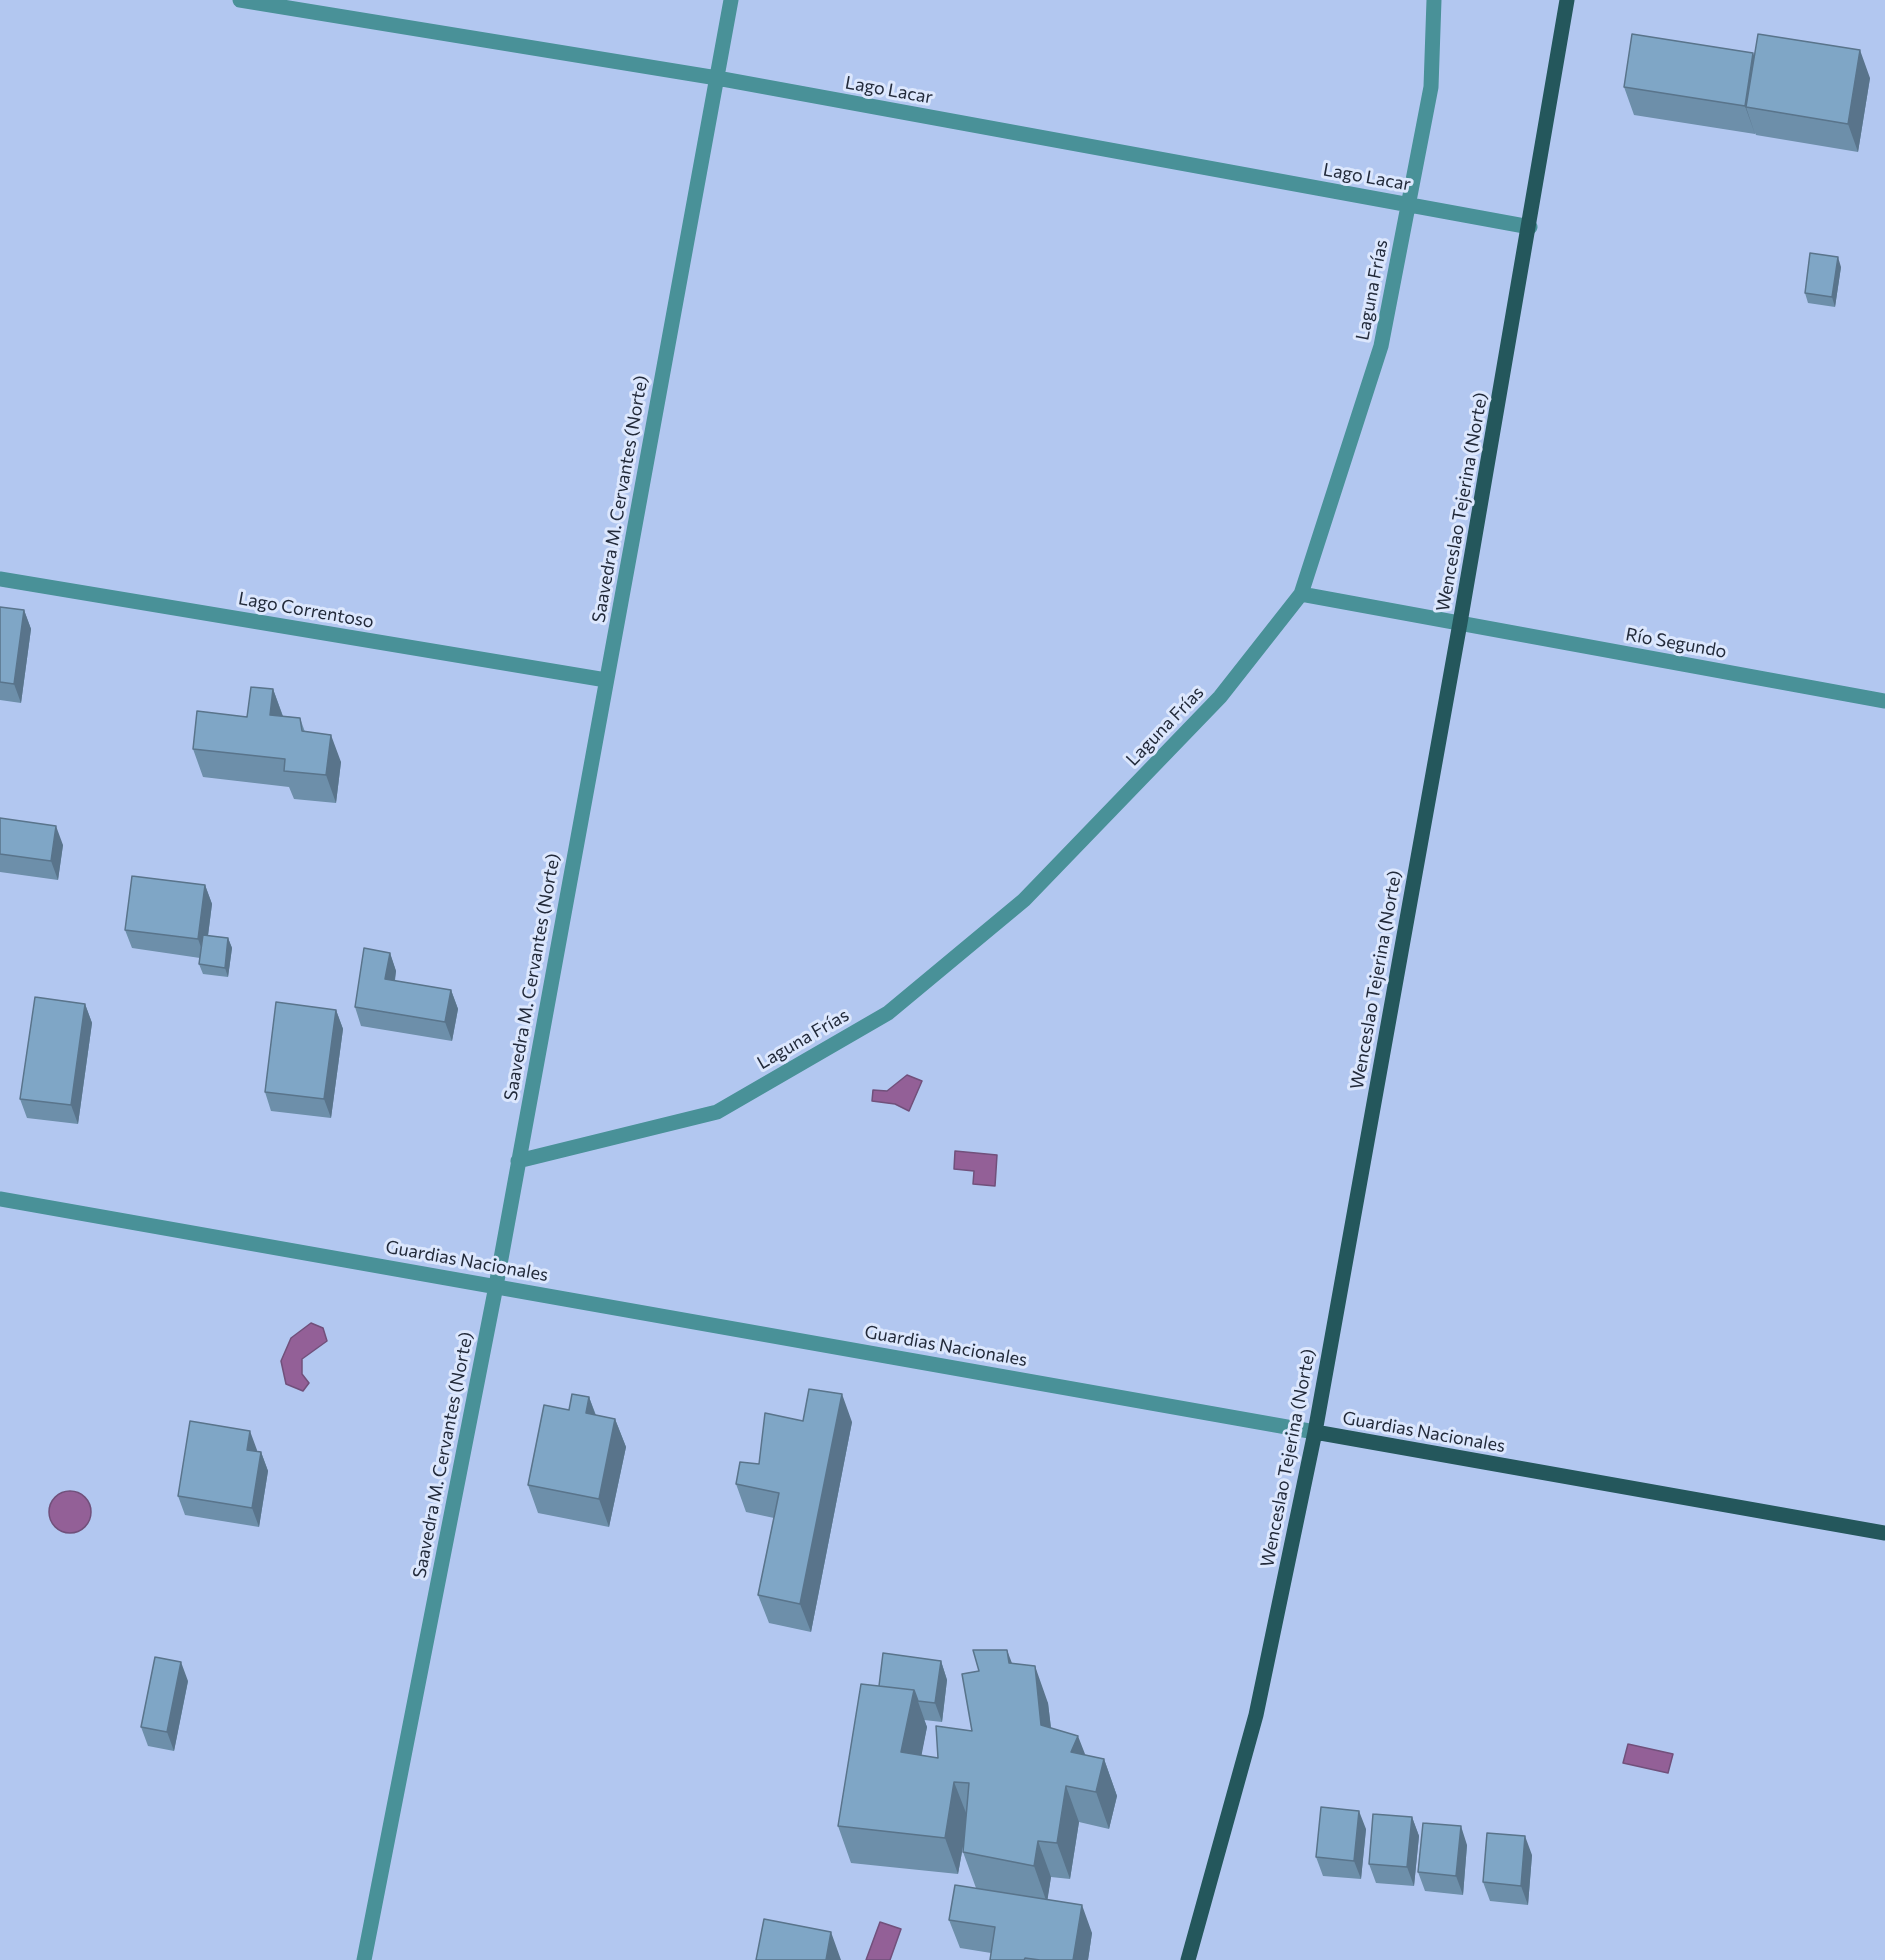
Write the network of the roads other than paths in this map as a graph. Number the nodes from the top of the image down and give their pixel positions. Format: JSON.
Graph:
{"nodes":[{"id":1,"x":240,"y":0,"type":"edge"},
{"id":2,"x":731,"y":0,"type":"edge"},
{"id":3,"x":1434,"y":0,"type":"edge"},
{"id":4,"x":1567,"y":0,"type":"edge"},
{"id":5,"x":717,"y":78,"type":"junction"},
{"id":6,"x":1408,"y":204,"type":"junction"},
{"id":7,"x":1530,"y":227,"type":"junction"},
{"id":8,"x":0,"y":579,"type":"edge"},
{"id":9,"x":1300,"y":594,"type":"junction"},
{"id":10,"x":1460,"y":623,"type":"junction"},
{"id":11,"x":606,"y":680,"type":"junction"},
{"id":12,"x":1885,"y":700,"type":"edge"},
{"id":13,"x":518,"y":1161,"type":"junction"},
{"id":14,"x":0,"y":1199,"type":"edge"},
{"id":15,"x":496,"y":1286,"type":"junction"},
{"id":16,"x":1315,"y":1432,"type":"junction"},
{"id":17,"x":1885,"y":1533,"type":"edge"},
{"id":18,"x":364,"y":1960,"type":"edge"},
{"id":19,"x":1188,"y":1960,"type":"edge"}],
"edges":[{"from":1,"to":5,"type":"street","name":"Lago Lacar"},
{"from":2,"to":5,"type":"street","name":"Saavedra M. Cervantes (Norte)"},
{"from":3,"to":6,"type":"street","name":"Laguna Frías"},
{"from":4,"to":7,"type":"main road","name":"Wenceslao Tejerina (Norte)"},
{"from":5,"to":6,"type":"street","name":"Lago Lacar"},
{"from":5,"to":11,"type":"street","name":"Saavedra M. Cervantes (Norte)"},
{"from":6,"to":7,"type":"street","name":"Lago Lacar"},
{"from":6,"to":9,"type":"street","name":"Laguna Frías"},
{"from":7,"to":10,"type":"main road","name":"Wenceslao Tejerina (Norte)"},
{"from":8,"to":11,"type":"street","name":"Lago Correntoso"},
{"from":9,"to":10,"type":"street"},
{"from":9,"to":13,"type":"street","name":"Laguna Frías"},
{"from":10,"to":12,"type":"street","name":"Río Segundo"},
{"from":10,"to":16,"type":"main road","name":"Wenceslao Tejerina (Norte)"},
{"from":11,"to":13,"type":"street","name":"Saavedra M. Cervantes (Norte)"},
{"from":13,"to":15,"type":"street","name":"Saavedra M. Cervantes (Norte)"},
{"from":14,"to":15,"type":"street","name":"Guardias Nacionales"},
{"from":15,"to":16,"type":"street","name":"Guardias Nacionales"},
{"from":15,"to":18,"type":"street","name":"Saavedra M. Cervantes (Norte)"},
{"from":16,"to":17,"type":"main road","name":"Guardias Nacionales"},
{"from":16,"to":19,"type":"main road","name":"Wenceslao Tejerina (Norte)"}]}
